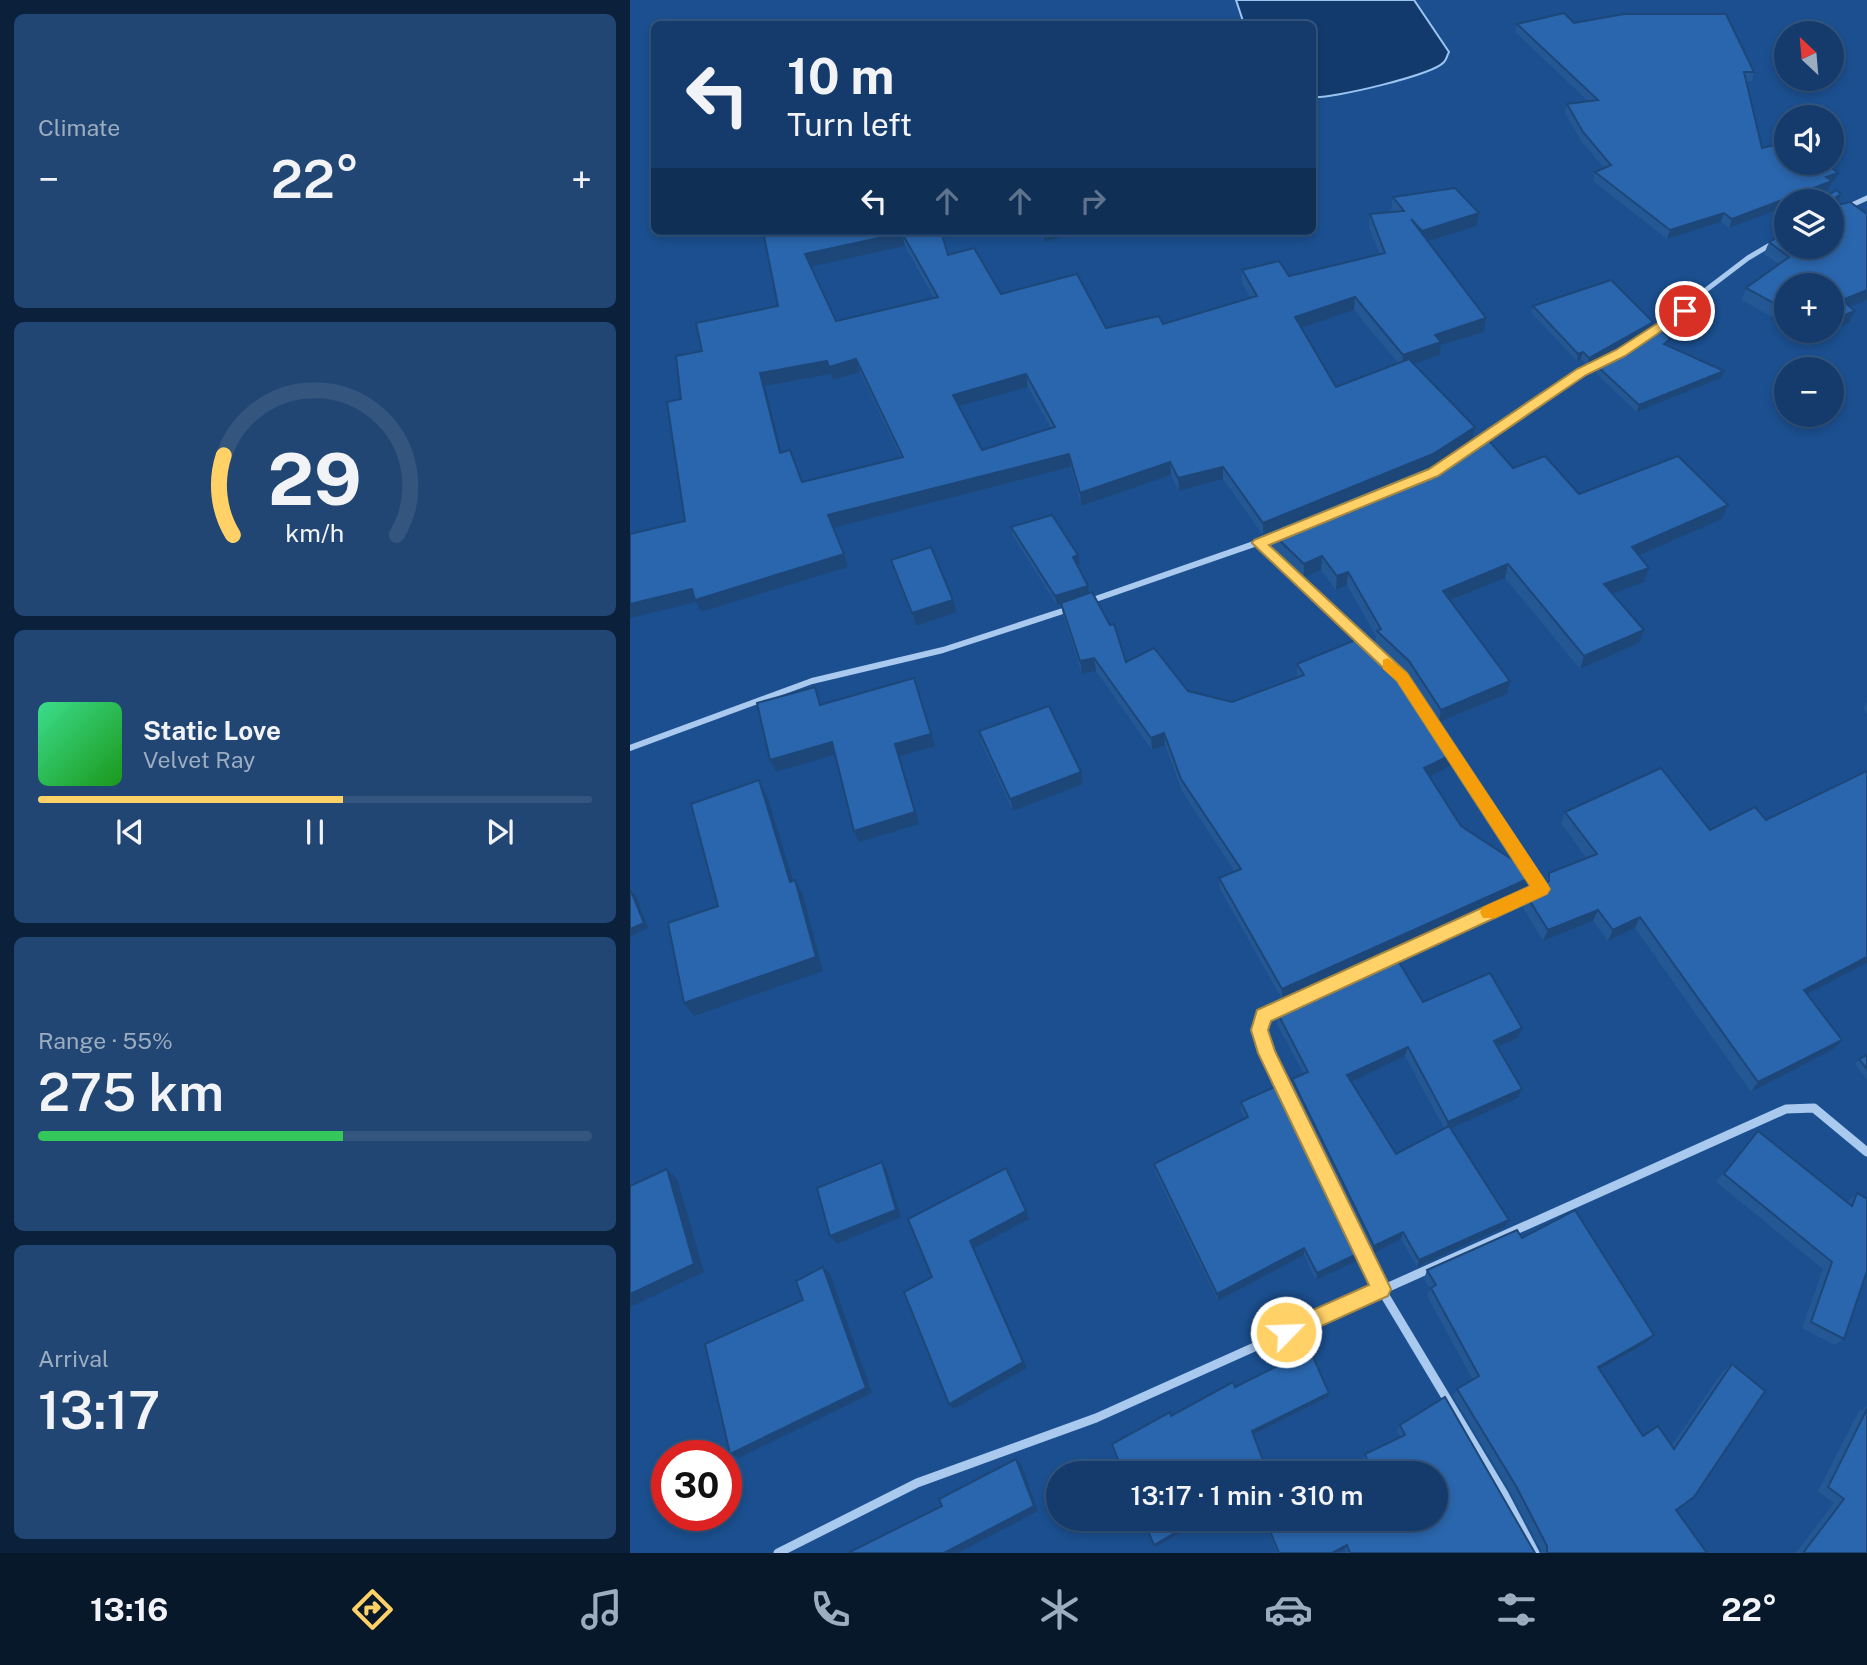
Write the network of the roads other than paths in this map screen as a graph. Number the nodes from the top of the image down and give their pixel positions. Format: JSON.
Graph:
{"nodes":[{"id":1,"x":1867,"y":198,"type":"edge"},
{"id":2,"x":1844,"y":209,"type":"edge"},
{"id":3,"x":1774,"y":242,"type":"edge"},
{"id":4,"x":1468,"y":449,"type":"edge"},
{"id":5,"x":1284,"y":533,"type":"edge"},
{"id":6,"x":1259,"y":543,"type":"junction"},
{"id":7,"x":1373,"y":650,"type":"edge"},
{"id":8,"x":1446,"y":744,"type":"edge"},
{"id":9,"x":630,"y":748,"type":"edge"},
{"id":10,"x":1377,"y":963,"type":"edge"},
{"id":11,"x":1301,"y":997,"type":"edge"},
{"id":12,"x":1867,"y":1152,"type":"edge"},
{"id":13,"x":1381,"y":1289,"type":"junction"},
{"id":14,"x":778,"y":1553,"type":"edge"},
{"id":15,"x":1535,"y":1553,"type":"edge"}],
"edges":[{"from":1,"to":2,"type":"street"},
{"from":3,"to":4,"type":"street"},
{"from":5,"to":6,"type":"street"},
{"from":6,"to":7,"type":"street"},
{"from":6,"to":9,"type":"street"},
{"from":8,"to":10,"type":"street"},
{"from":11,"to":13,"type":"street"},
{"from":12,"to":13,"type":"street"},
{"from":13,"to":14,"type":"street"},
{"from":13,"to":15,"type":"street"}]}
